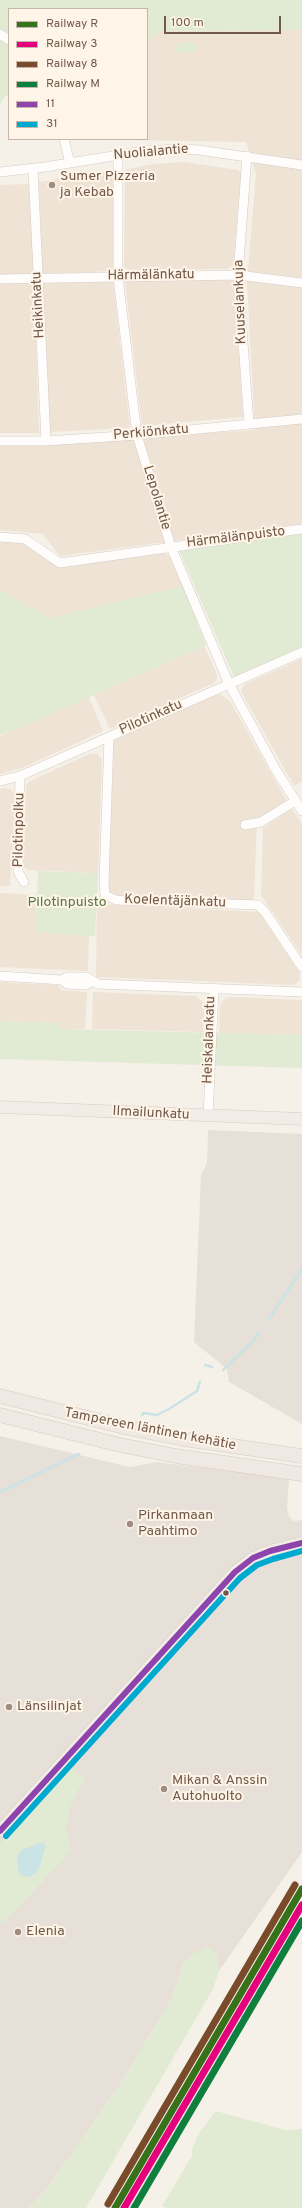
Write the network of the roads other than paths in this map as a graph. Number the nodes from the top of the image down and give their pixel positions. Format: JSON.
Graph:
{"nodes":[{"id":1,"x":64,"y":140,"type":"edge"},
{"id":2,"x":118,"y":155,"type":"junction"},
{"id":3,"x":247,"y":156,"type":"junction"},
{"id":4,"x":70,"y":163,"type":"junction"},
{"id":5,"x":302,"y":165,"type":"edge"},
{"id":6,"x":33,"y":169,"type":"junction"},
{"id":7,"x":0,"y":172,"type":"edge"},
{"id":8,"x":238,"y":275,"type":"junction"},
{"id":9,"x":118,"y":277,"type":"junction"},
{"id":10,"x":37,"y":278,"type":"junction"},
{"id":11,"x":0,"y":279,"type":"edge"},
{"id":12,"x":302,"y":283,"type":"edge"},
{"id":13,"x":302,"y":419,"type":"edge"},
{"id":14,"x":249,"y":424,"type":"junction"},
{"id":15,"x":137,"y":435,"type":"junction"},
{"id":16,"x":0,"y":441,"type":"edge"},
{"id":17,"x":46,"y":441,"type":"junction"},
{"id":18,"x":302,"y":529,"type":"edge"},
{"id":19,"x":0,"y":537,"type":"edge"},
{"id":20,"x":171,"y":547,"type":"junction"},
{"id":21,"x":302,"y":652,"type":"edge"},
{"id":22,"x":229,"y":684,"type":"junction"},
{"id":23,"x":108,"y":737,"type":"junction"},
{"id":24,"x":20,"y":776,"type":"junction"},
{"id":25,"x":0,"y":781,"type":"edge"},
{"id":26,"x":295,"y":801,"type":"junction"},
{"id":27,"x":302,"y":811,"type":"edge"},
{"id":28,"x":245,"y":825,"type":"dead end"},
{"id":29,"x":24,"y":882,"type":"dead end"},
{"id":30,"x":302,"y":967,"type":"edge"},
{"id":31,"x":0,"y":976,"type":"edge"},
{"id":32,"x":214,"y":990,"type":"junction"},
{"id":33,"x":302,"y":992,"type":"edge"},
{"id":34,"x":0,"y":1107,"type":"edge"},
{"id":35,"x":208,"y":1116,"type":"junction"},
{"id":36,"x":302,"y":1119,"type":"edge"},
{"id":37,"x":0,"y":1396,"type":"edge"},
{"id":38,"x":0,"y":1415,"type":"edge"},
{"id":39,"x":302,"y":1456,"type":"edge"},
{"id":40,"x":302,"y":1474,"type":"edge"},
{"id":41,"x":302,"y":1543,"type":"edge"},
{"id":42,"x":0,"y":1831,"type":"edge"}],
"edges":[{"from":1,"to":4,"type":"street"},
{"from":2,"to":3,"type":"street","name":"Nuolialantie"},
{"from":2,"to":4,"type":"street","name":"Nuolialantie"},
{"from":2,"to":9,"type":"street","name":"Lepolantie"},
{"from":3,"to":5,"type":"street","name":"Nuolialantie"},
{"from":3,"to":8,"type":"street","name":"Kuuselankuja"},
{"from":4,"to":6,"type":"street","name":"Nuolialantie"},
{"from":6,"to":7,"type":"street","name":"Nuolialantie"},
{"from":6,"to":10,"type":"street","name":"Heikinkatu"},
{"from":8,"to":9,"type":"street","name":"Härmälänkatu"},
{"from":8,"to":12,"type":"street","name":"Härmälänkatu"},
{"from":8,"to":14,"type":"street","name":"Kuuselankuja"},
{"from":9,"to":10,"type":"street","name":"Härmälänkatu"},
{"from":9,"to":15,"type":"street","name":"Lepolantie"},
{"from":10,"to":11,"type":"street","name":"Härmälänkatu"},
{"from":10,"to":17,"type":"street","name":"Heikinkatu"},
{"from":13,"to":14,"type":"street","name":"Perkiönkatu"},
{"from":14,"to":15,"type":"street","name":"Perkiönkatu"},
{"from":15,"to":17,"type":"street","name":"Perkiönkatu"},
{"from":15,"to":20,"type":"street","name":"Lepolantie"},
{"from":16,"to":17,"type":"street","name":"Perkiönkatu"},
{"from":18,"to":20,"type":"street","name":"Härmälänpuisto"},
{"from":19,"to":20,"type":"street","name":"Härmälänpuisto"},
{"from":20,"to":22,"type":"street","name":"Lepolantie"},
{"from":21,"to":22,"type":"street","name":"Pilotinkatu"},
{"from":22,"to":23,"type":"street","name":"Pilotinkatu"},
{"from":22,"to":26,"type":"street","name":"Lepolantie"},
{"from":23,"to":24,"type":"street","name":"Pilotinkatu"},
{"from":23,"to":30,"type":"street","name":"Koelentäjänkatu"},
{"from":24,"to":25,"type":"street","name":"Pilotinkatu"},
{"from":24,"to":29,"type":"street","name":"Pilotinpolku"},
{"from":26,"to":27,"type":"street","name":"Lepolantie"},
{"from":26,"to":28,"type":"street"},
{"from":31,"to":32,"type":"street","name":"Heiskalankatu"},
{"from":32,"to":33,"type":"street"},
{"from":32,"to":35,"type":"street","name":"Heiskalankatu"},
{"from":34,"to":35,"type":"main road","name":"Ilmailunkatu"},
{"from":35,"to":36,"type":"main road","name":"Ilmailunkatu"},
{"from":37,"to":39,"type":"highway","name":"Tampereen läntinen kehätie"},
{"from":38,"to":40,"type":"highway","name":"Tampereen läntinen kehätie"},
{"from":41,"to":42,"type":"main road"}]}
